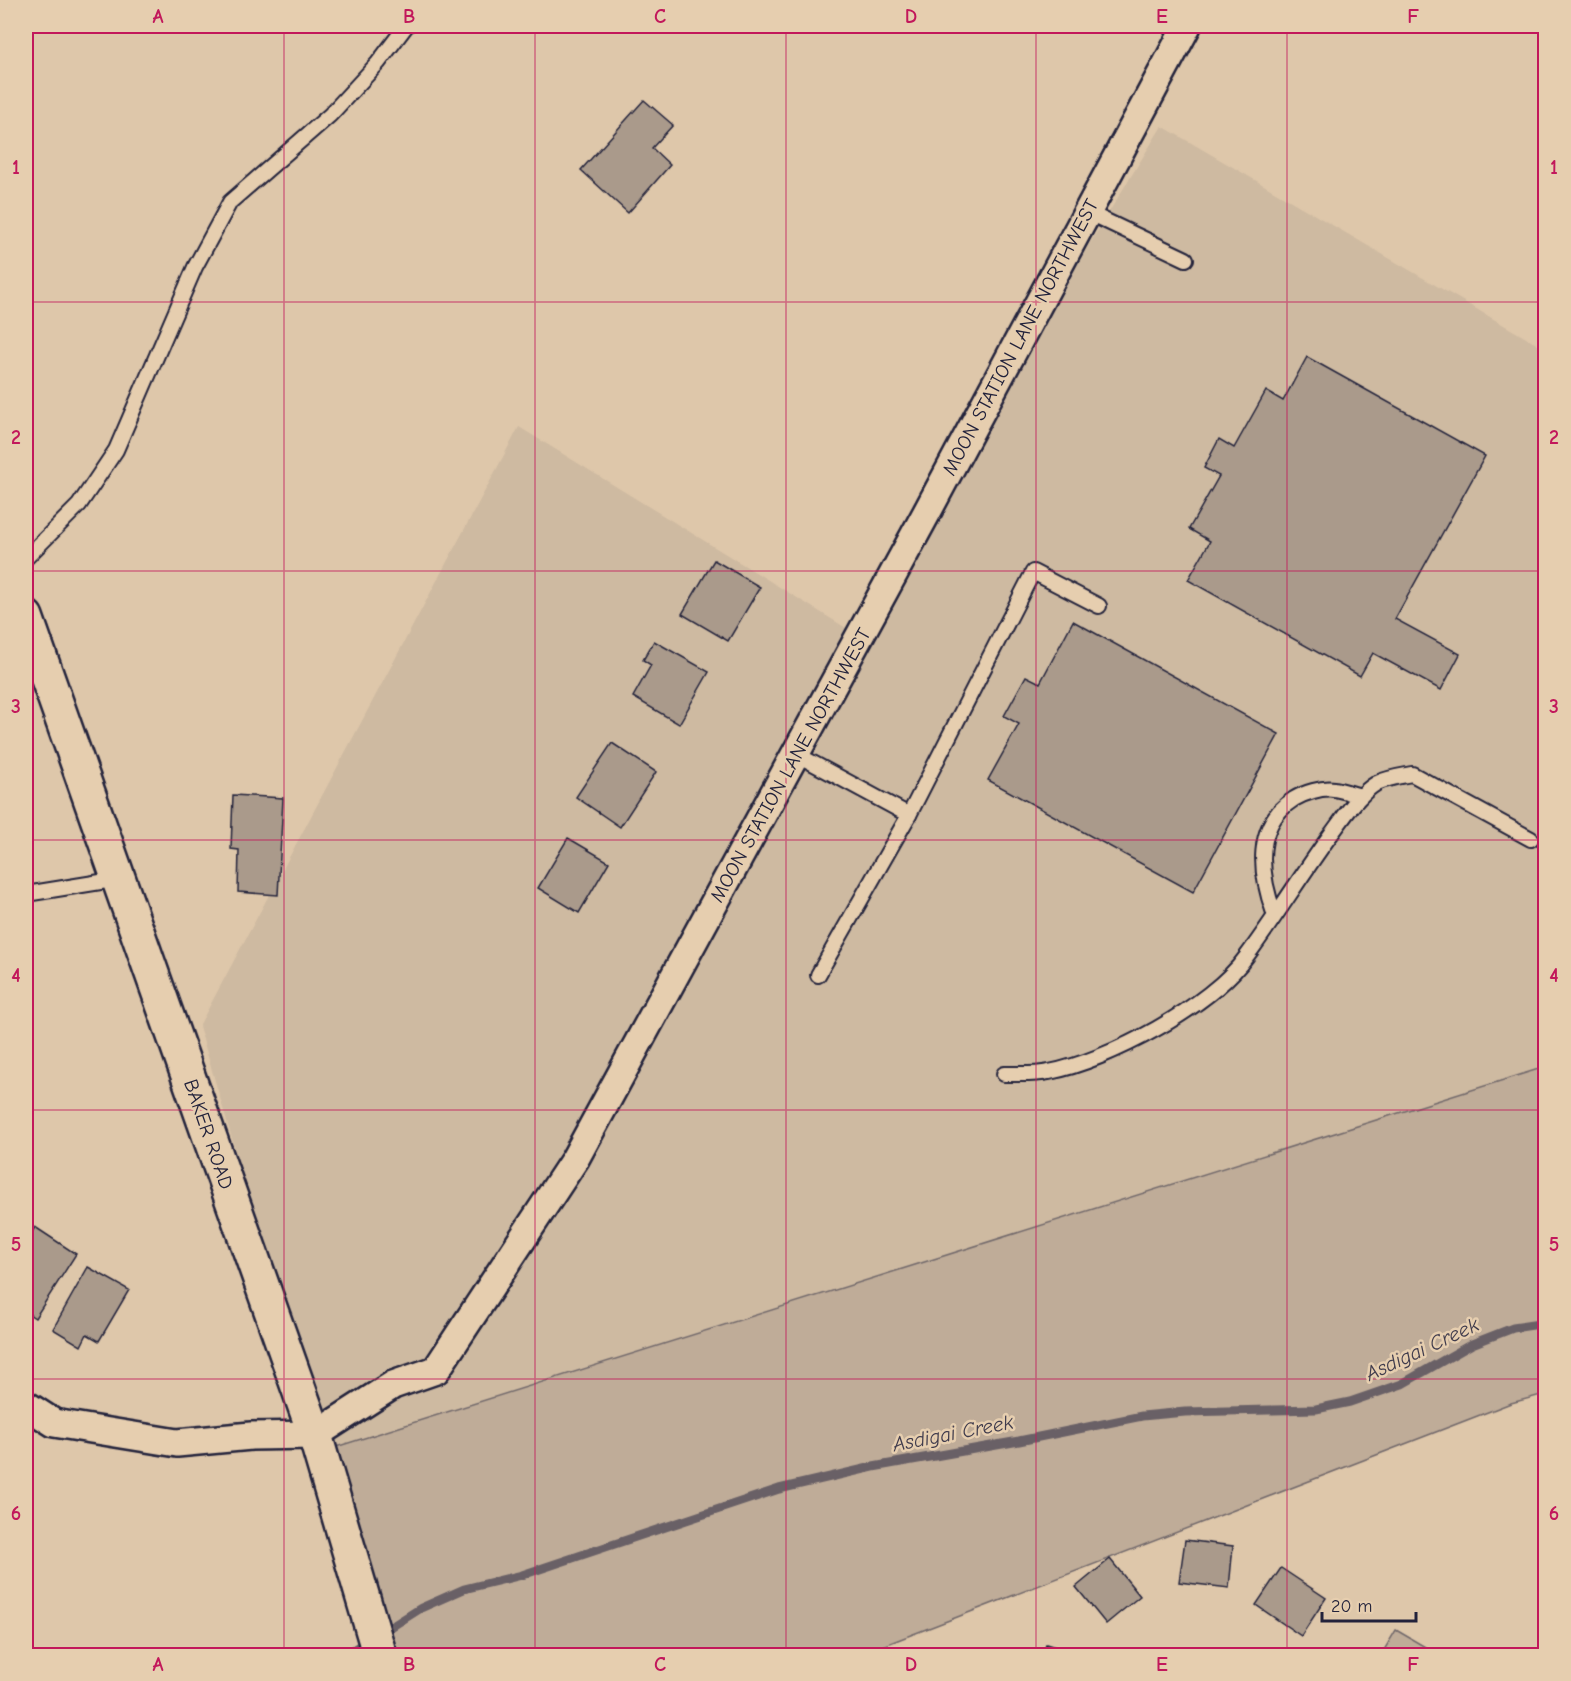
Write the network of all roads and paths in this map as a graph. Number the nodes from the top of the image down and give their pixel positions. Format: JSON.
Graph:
{"nodes":[{"id":1,"x":406,"y":26,"type":"edge"},
{"id":2,"x":1187,"y":26,"type":"edge"},
{"id":3,"x":1087,"y":212,"type":"junction"},
{"id":4,"x":1186,"y":259,"type":"dead end"},
{"id":5,"x":26,"y":558,"type":"edge"},
{"id":6,"x":1100,"y":606,"type":"dead end"},
{"id":7,"x":26,"y":617,"type":"edge"},
{"id":8,"x":796,"y":754,"type":"junction"},
{"id":9,"x":1361,"y":796,"type":"junction"},
{"id":10,"x":909,"y":814,"type":"junction"},
{"id":11,"x":1531,"y":839,"type":"dead end"},
{"id":12,"x":119,"y":879,"type":"junction"},
{"id":13,"x":26,"y":894,"type":"edge"},
{"id":14,"x":1274,"y":913,"type":"junction"},
{"id":15,"x":818,"y":975,"type":"dead end"},
{"id":16,"x":1004,"y":1074,"type":"dead end"},
{"id":17,"x":26,"y":1405,"type":"edge"},
{"id":18,"x":315,"y":1435,"type":"junction"},
{"id":19,"x":380,"y":1656,"type":"edge"}],
"edges":[{"from":1,"to":5,"type":"lane"},
{"from":2,"to":3,"type":"street","name":"MOON STATION LANE NORTHWEST"},
{"from":3,"to":4,"type":"lane"},
{"from":3,"to":8,"type":"street","name":"MOON STATION LANE NORTHWEST"},
{"from":6,"to":10,"type":"lane"},
{"from":7,"to":12,"type":"main road","name":"BAKER ROAD"},
{"from":8,"to":10,"type":"lane"},
{"from":8,"to":18,"type":"street","name":"MOON STATION LANE NORTHWEST"},
{"from":9,"to":11,"type":"lane"},
{"from":9,"to":14,"type":"lane"},
{"from":9,"to":14,"type":"lane"},
{"from":10,"to":15,"type":"lane"},
{"from":12,"to":13,"type":"lane"},
{"from":12,"to":18,"type":"main road","name":"BAKER ROAD"},
{"from":14,"to":16,"type":"lane"},
{"from":17,"to":18,"type":"street"},
{"from":18,"to":19,"type":"main road","name":"BAKER ROAD"}]}
